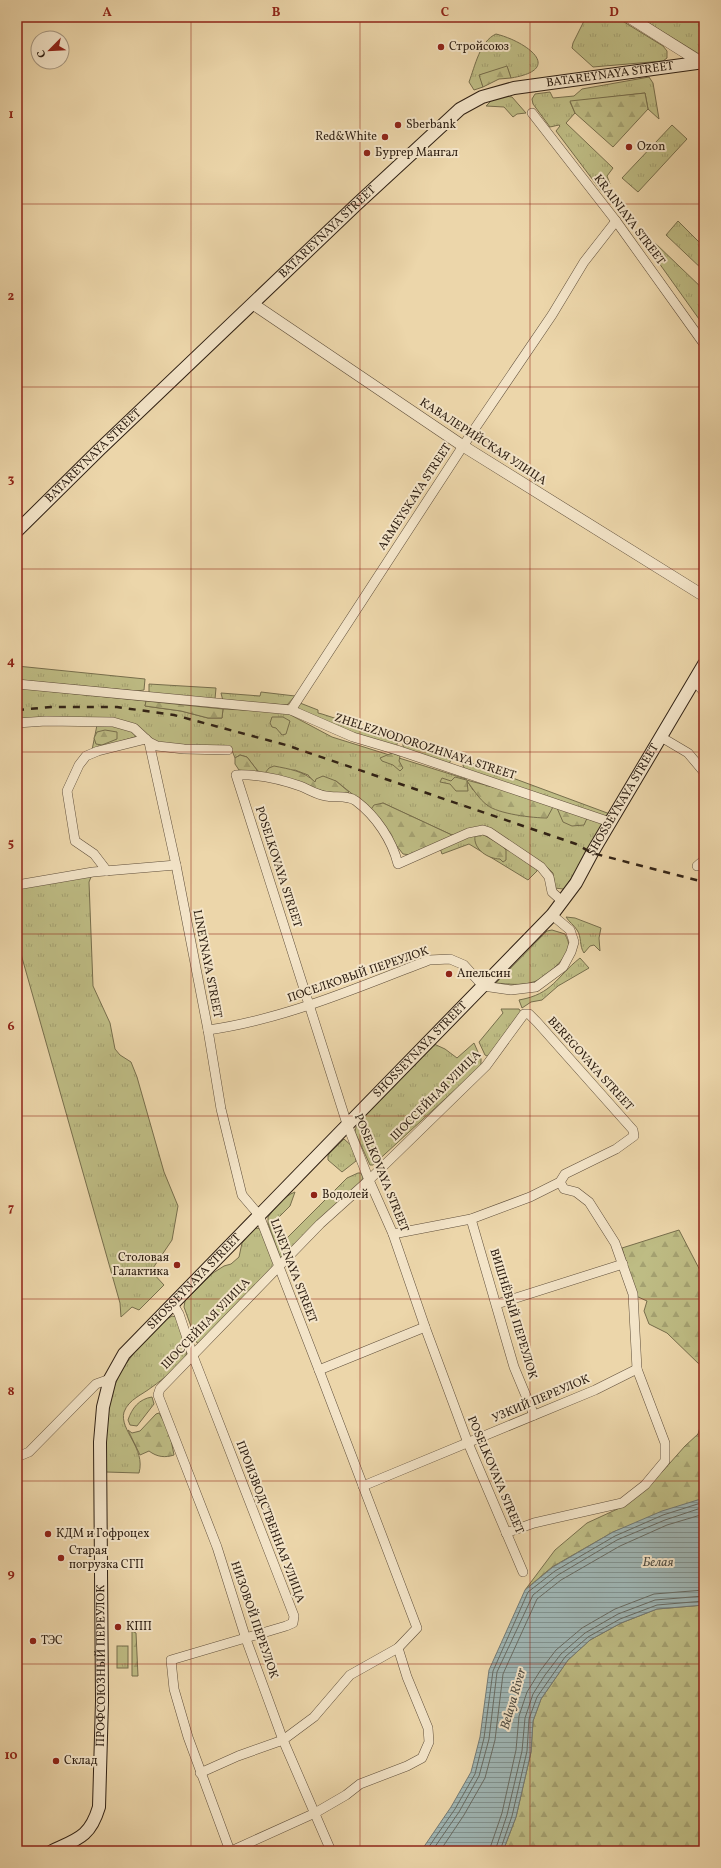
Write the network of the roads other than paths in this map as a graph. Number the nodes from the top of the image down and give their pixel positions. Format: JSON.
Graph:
{"nodes":[{"id":1,"x":629,"y":17,"type":"edge"},
{"id":2,"x":703,"y":63,"type":"edge"},
{"id":3,"x":532,"y":113,"type":"dead end"},
{"id":4,"x":616,"y":221,"type":"junction"},
{"id":5,"x":253,"y":304,"type":"junction"},
{"id":6,"x":704,"y":344,"type":"edge"},
{"id":7,"x":462,"y":446,"type":"junction"},
{"id":8,"x":17,"y":531,"type":"edge"},
{"id":9,"x":704,"y":596,"type":"edge"},
{"id":10,"x":704,"y":664,"type":"edge"},
{"id":11,"x":694,"y":680,"type":"junction"},
{"id":12,"x":17,"y":684,"type":"edge"},
{"id":13,"x":704,"y":692,"type":"edge"},
{"id":14,"x":291,"y":710,"type":"junction"},
{"id":15,"x":17,"y":723,"type":"edge"},
{"id":16,"x":661,"y":737,"type":"junction"},
{"id":17,"x":148,"y":740,"type":"junction"},
{"id":18,"x":228,"y":750,"type":"dead end"},
{"id":19,"x":704,"y":772,"type":"edge"},
{"id":20,"x":610,"y":822,"type":"junction"},
{"id":21,"x":176,"y":865,"type":"junction"},
{"id":22,"x":107,"y":870,"type":"junction"},
{"id":23,"x":17,"y":885,"type":"edge"},
{"id":24,"x":563,"y":902,"type":"junction"},
{"id":25,"x":552,"y":915,"type":"junction"},
{"id":26,"x":484,"y":986,"type":"junction"},
{"id":27,"x":310,"y":1006,"type":"junction"},
{"id":28,"x":524,"y":1014,"type":"joint"},
{"id":29,"x":208,"y":1030,"type":"junction"},
{"id":30,"x":347,"y":1124,"type":"junction"},
{"id":31,"x":369,"y":1180,"type":"junction"},
{"id":32,"x":560,"y":1182,"type":"junction"},
{"id":33,"x":259,"y":1216,"type":"junction"},
{"id":34,"x":471,"y":1219,"type":"junction"},
{"id":35,"x":393,"y":1234,"type":"junction"},
{"id":36,"x":623,"y":1264,"type":"junction"},
{"id":37,"x":278,"y":1267,"type":"junction"},
{"id":38,"x":173,"y":1304,"type":"junction"},
{"id":39,"x":497,"y":1304,"type":"junction"},
{"id":40,"x":425,"y":1327,"type":"junction"},
{"id":41,"x":194,"y":1356,"type":"junction"},
{"id":42,"x":637,"y":1369,"type":"junction"},
{"id":43,"x":319,"y":1370,"type":"junction"},
{"id":44,"x":110,"y":1379,"type":"junction"},
{"id":45,"x":158,"y":1395,"type":"joint"},
{"id":46,"x":103,"y":1407,"type":"joint"},
{"id":47,"x":534,"y":1415,"type":"junction"},
{"id":48,"x":468,"y":1443,"type":"junction"},
{"id":49,"x":17,"y":1457,"type":"edge"},
{"id":50,"x":364,"y":1486,"type":"junction"},
{"id":51,"x":506,"y":1533,"type":"junction"},
{"id":52,"x":523,"y":1572,"type":"dead end"},
{"id":53,"x":246,"y":1639,"type":"junction"},
{"id":54,"x":398,"y":1648,"type":"junction"},
{"id":55,"x":283,"y":1740,"type":"junction"},
{"id":56,"x":200,"y":1773,"type":"junction"},
{"id":57,"x":316,"y":1813,"type":"junction"},
{"id":58,"x":52,"y":1851,"type":"edge"},
{"id":59,"x":230,"y":1851,"type":"edge"},
{"id":60,"x":331,"y":1851,"type":"edge"}],
"edges":[{"from":1,"to":2,"type":"street"},
{"from":2,"to":5,"type":"main road","name":"BATAREYNAYA STREET"},
{"from":3,"to":4,"type":"street","name":"KRAINIAYA STREET"},
{"from":4,"to":6,"type":"street","name":"KRAINIAYA STREET"},
{"from":4,"to":7,"type":"street","name":"ARMEYSKAYA STREET"},
{"from":5,"to":7,"type":"street","name":"КАВАЛЕРИЙСКАЯ УЛИЦА"},
{"from":5,"to":8,"type":"main road","name":"BATAREYNAYA STREET"},
{"from":7,"to":9,"type":"street","name":"КАВАЛЕРИЙСКАЯ УЛИЦА"},
{"from":7,"to":14,"type":"street","name":"ARMEYSKAYA STREET"},
{"from":10,"to":11,"type":"main road","name":"SHOSSEYNAYA STREET"},
{"from":11,"to":13,"type":"street"},
{"from":11,"to":16,"type":"main road","name":"SHOSSEYNAYA STREET"},
{"from":12,"to":14,"type":"street","name":"ZHELEZNODOROZHNAYA STREET"},
{"from":14,"to":20,"type":"street","name":"ZHELEZNODOROZHNAYA STREET"},
{"from":15,"to":17,"type":"street"},
{"from":16,"to":19,"type":"street"},
{"from":16,"to":20,"type":"main road","name":"SHOSSEYNAYA STREET"},
{"from":17,"to":18,"type":"street"},
{"from":17,"to":21,"type":"street","name":"LINEYNAYA STREET"},
{"from":17,"to":22,"type":"street"},
{"from":20,"to":24,"type":"main road","name":"SHOSSEYNAYA STREET"},
{"from":21,"to":22,"type":"street"},
{"from":21,"to":29,"type":"street","name":"LINEYNAYA STREET"},
{"from":22,"to":23,"type":"street"},
{"from":24,"to":25,"type":"main road","name":"SHOSSEYNAYA STREET"},
{"from":24,"to":27,"type":"street","name":"POSELKOVAYA STREET"},
{"from":25,"to":26,"type":"main road","name":"SHOSSEYNAYA STREET"},
{"from":25,"to":26,"type":"street"},
{"from":26,"to":27,"type":"street","name":"ПОСЕЛКОВЫЙ ПЕРЕУЛОК"},
{"from":26,"to":30,"type":"main road","name":"SHOSSEYNAYA STREET"},
{"from":27,"to":29,"type":"street","name":"ПОСЕЛКОВЫЙ ПЕРЕУЛОК"},
{"from":27,"to":30,"type":"street","name":"POSELKOVAYA STREET"},
{"from":28,"to":31,"type":"street","name":"ШОССЕЙНАЯ УЛИЦА"},
{"from":28,"to":32,"type":"street","name":"BEREGOVAYA STREET"},
{"from":29,"to":33,"type":"street","name":"LINEYNAYA STREET"},
{"from":30,"to":31,"type":"street","name":"POSELKOVAYA STREET"},
{"from":30,"to":33,"type":"main road","name":"SHOSSEYNAYA STREET"},
{"from":31,"to":35,"type":"street","name":"POSELKOVAYA STREET"},
{"from":31,"to":37,"type":"street","name":"ШОССЕЙНАЯ УЛИЦА"},
{"from":32,"to":34,"type":"street"},
{"from":32,"to":36,"type":"street"},
{"from":33,"to":37,"type":"street","name":"LINEYNAYA STREET"},
{"from":33,"to":38,"type":"main road","name":"SHOSSEYNAYA STREET"},
{"from":34,"to":35,"type":"street"},
{"from":34,"to":39,"type":"street","name":"ВИШНЁВЫЙ ПЕРЕУЛОК"},
{"from":35,"to":40,"type":"street","name":"POSELKOVAYA STREET"},
{"from":36,"to":39,"type":"street"},
{"from":36,"to":42,"type":"street"},
{"from":37,"to":41,"type":"street","name":"ШОССЕЙНАЯ УЛИЦА"},
{"from":37,"to":43,"type":"street","name":"LINEYNAYA STREET"},
{"from":38,"to":41,"type":"street","name":"ПРОИЗВОДСТВЕННАЯ УЛИЦА"},
{"from":38,"to":44,"type":"main road","name":"SHOSSEYNAYA STREET"},
{"from":39,"to":47,"type":"street","name":"ВИШНЁВЫЙ ПЕРЕУЛОК"},
{"from":40,"to":43,"type":"street"},
{"from":40,"to":48,"type":"street","name":"POSELKOVAYA STREET"},
{"from":41,"to":45,"type":"street","name":"ШОССЕЙНАЯ УЛИЦА"},
{"from":41,"to":53,"type":"street","name":"ПРОИЗВОДСТВЕННАЯ УЛИЦА"},
{"from":42,"to":47,"type":"street","name":"УЗКИЙ ПЕРЕУЛОК"},
{"from":42,"to":51,"type":"street"},
{"from":43,"to":50,"type":"street","name":"LINEYNAYA STREET"},
{"from":44,"to":46,"type":"main road","name":"SHOSSEYNAYA STREET"},
{"from":44,"to":49,"type":"street"},
{"from":45,"to":53,"type":"street","name":"НИЗОВОЙ ПЕРЕУЛОК"},
{"from":46,"to":58,"type":"main road","name":"ПРОФСОЮЗНЫЙ ПЕРЕУЛОК"},
{"from":47,"to":48,"type":"street","name":"УЗКИЙ ПЕРЕУЛОК"},
{"from":48,"to":50,"type":"street","name":"УЗКИЙ ПЕРЕУЛОК"},
{"from":48,"to":51,"type":"street","name":"POSELKOVAYA STREET"},
{"from":50,"to":54,"type":"street","name":"LINEYNAYA STREET"},
{"from":51,"to":52,"type":"street","name":"POSELKOVAYA STREET"},
{"from":53,"to":55,"type":"street","name":"НИЗОВОЙ ПЕРЕУЛОК"},
{"from":53,"to":56,"type":"street","name":"ПРОИЗВОДСТВЕННАЯ УЛИЦА"},
{"from":54,"to":55,"type":"street"},
{"from":54,"to":57,"type":"street"},
{"from":55,"to":56,"type":"street"},
{"from":55,"to":57,"type":"street","name":"НИЗОВОЙ ПЕРЕУЛОК"},
{"from":56,"to":59,"type":"street","name":"ПРОИЗВОДСТВЕННАЯ УЛИЦА"},
{"from":57,"to":59,"type":"street"},
{"from":57,"to":60,"type":"street","name":"НИЗОВОЙ ПЕРЕУЛОК"}]}
